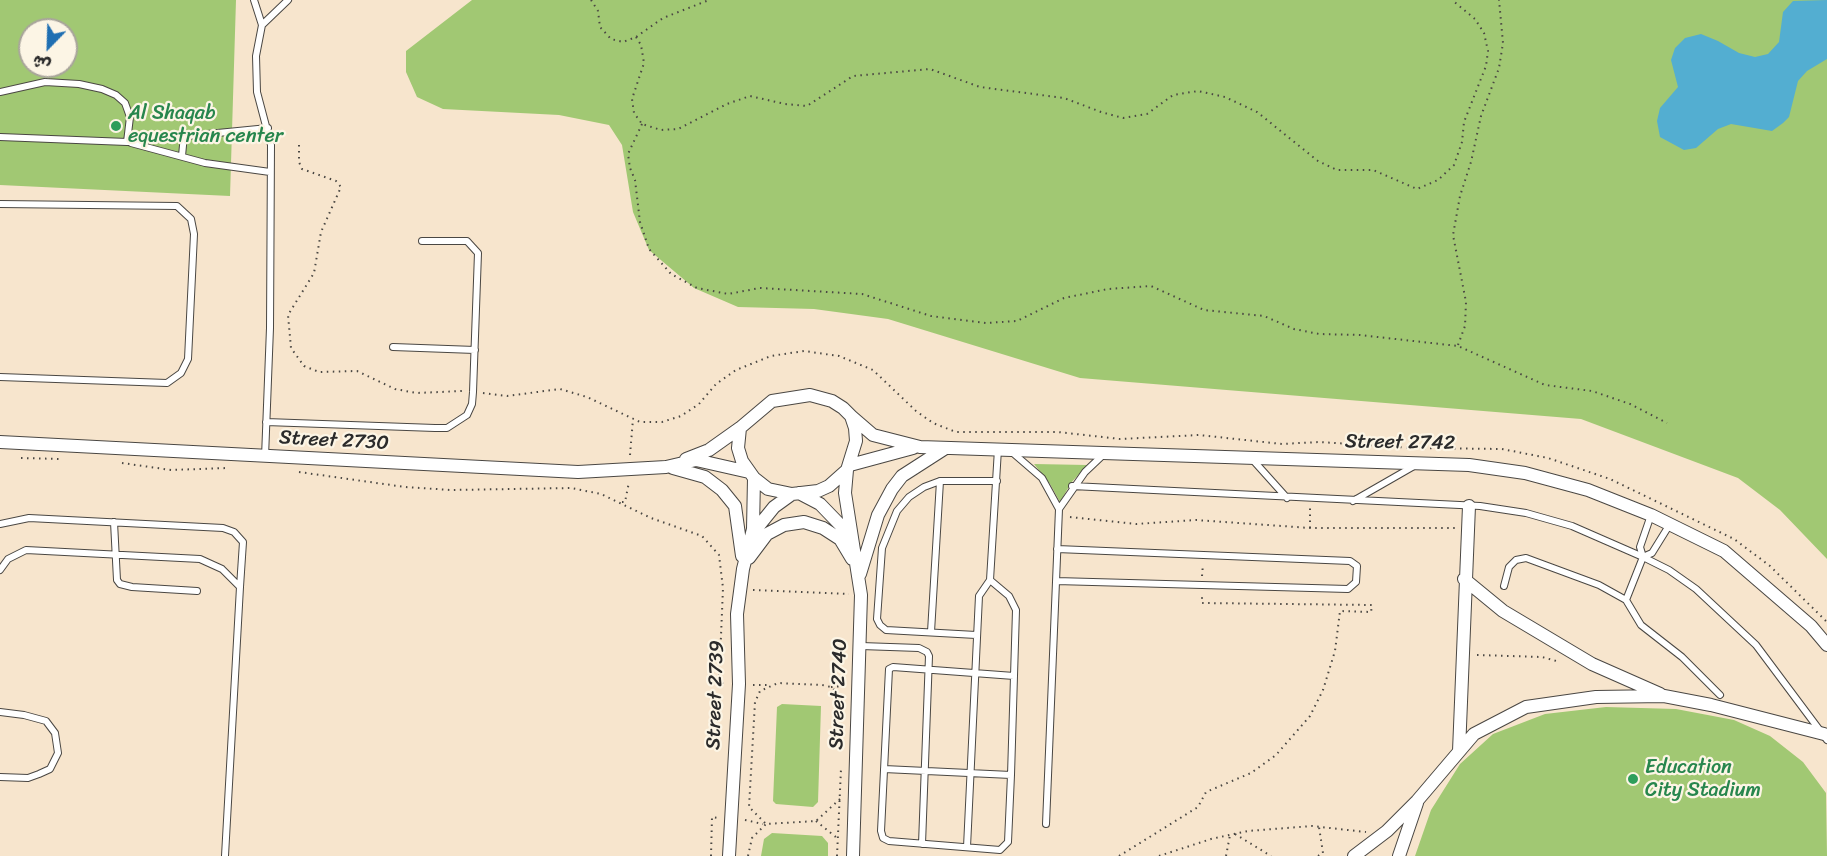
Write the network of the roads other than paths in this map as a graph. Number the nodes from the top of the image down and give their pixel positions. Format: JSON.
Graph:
{"nodes":[{"id":1,"x":254,"y":0,"type":"edge"},
{"id":2,"x":288,"y":0,"type":"edge"},
{"id":3,"x":262,"y":25,"type":"junction"},
{"id":4,"x":0,"y":92,"type":"edge"},
{"id":5,"x":268,"y":128,"type":"junction"},
{"id":6,"x":184,"y":135,"type":"junction"},
{"id":7,"x":0,"y":137,"type":"edge"},
{"id":8,"x":127,"y":142,"type":"junction"},
{"id":9,"x":182,"y":156,"type":"junction"},
{"id":10,"x":270,"y":172,"type":"junction"},
{"id":11,"x":0,"y":204,"type":"edge"},
{"id":12,"x":423,"y":241,"type":"dead end"},
{"id":13,"x":393,"y":347,"type":"dead end"},
{"id":14,"x":475,"y":350,"type":"junction"},
{"id":15,"x":0,"y":376,"type":"edge"},
{"id":16,"x":851,"y":416,"type":"junction"},
{"id":17,"x":266,"y":422,"type":"junction"},
{"id":18,"x":740,"y":428,"type":"junction"},
{"id":19,"x":0,"y":442,"type":"edge"},
{"id":20,"x":920,"y":447,"type":"junction"},
{"id":21,"x":944,"y":449,"type":"junction"},
{"id":22,"x":1001,"y":449,"type":"junction"},
{"id":23,"x":1107,"y":452,"type":"junction"},
{"id":24,"x":265,"y":458,"type":"junction"},
{"id":25,"x":1252,"y":459,"type":"junction"},
{"id":26,"x":1417,"y":464,"type":"junction"},
{"id":27,"x":666,"y":467,"type":"junction"},
{"id":28,"x":848,"y":467,"type":"junction"},
{"id":29,"x":751,"y":475,"type":"junction"},
{"id":30,"x":940,"y":481,"type":"junction"},
{"id":31,"x":997,"y":481,"type":"junction"},
{"id":32,"x":1072,"y":486,"type":"junction"},
{"id":33,"x":796,"y":493,"type":"junction"},
{"id":34,"x":1287,"y":498,"type":"junction"},
{"id":35,"x":1352,"y":502,"type":"junction"},
{"id":36,"x":1469,"y":506,"type":"junction"},
{"id":37,"x":1058,"y":512,"type":"junction"},
{"id":38,"x":1651,"y":515,"type":"junction"},
{"id":39,"x":114,"y":522,"type":"junction"},
{"id":40,"x":0,"y":524,"type":"edge"},
{"id":41,"x":1670,"y":524,"type":"junction"},
{"id":42,"x":850,"y":535,"type":"junction"},
{"id":43,"x":751,"y":537,"type":"junction"},
{"id":44,"x":1057,"y":549,"type":"junction"},
{"id":45,"x":115,"y":555,"type":"junction"},
{"id":46,"x":1643,"y":557,"type":"junction"},
{"id":47,"x":742,"y":569,"type":"junction"},
{"id":48,"x":0,"y":570,"type":"edge"},
{"id":49,"x":859,"y":575,"type":"junction"},
{"id":50,"x":1464,"y":579,"type":"junction"},
{"id":51,"x":990,"y":580,"type":"junction"},
{"id":52,"x":1056,"y":581,"type":"junction"},
{"id":53,"x":1504,"y":586,"type":"dead end"},
{"id":54,"x":240,"y":587,"type":"junction"},
{"id":55,"x":196,"y":591,"type":"dead end"},
{"id":56,"x":1626,"y":600,"type":"junction"},
{"id":57,"x":931,"y":632,"type":"junction"},
{"id":58,"x":976,"y":635,"type":"junction"},
{"id":59,"x":1827,"y":645,"type":"edge"},
{"id":60,"x":861,"y":646,"type":"junction"},
{"id":61,"x":930,"y":669,"type":"junction"},
{"id":62,"x":974,"y":673,"type":"junction"},
{"id":63,"x":1014,"y":676,"type":"junction"},
{"id":64,"x":1720,"y":694,"type":"dead end"},
{"id":65,"x":1664,"y":696,"type":"junction"},
{"id":66,"x":0,"y":712,"type":"edge"},
{"id":67,"x":1825,"y":737,"type":"edge"},
{"id":68,"x":1459,"y":751,"type":"junction"},
{"id":69,"x":884,"y":769,"type":"junction"},
{"id":70,"x":926,"y":771,"type":"junction"},
{"id":71,"x":970,"y":773,"type":"junction"},
{"id":72,"x":1011,"y":775,"type":"junction"},
{"id":73,"x":0,"y":777,"type":"edge"},
{"id":74,"x":1418,"y":801,"type":"junction"},
{"id":75,"x":1046,"y":824,"type":"dead end"},
{"id":76,"x":922,"y":844,"type":"junction"},
{"id":77,"x":967,"y":847,"type":"junction"},
{"id":78,"x":225,"y":856,"type":"edge"},
{"id":79,"x":729,"y":856,"type":"edge"},
{"id":80,"x":853,"y":856,"type":"edge"},
{"id":81,"x":1354,"y":856,"type":"edge"},
{"id":82,"x":1399,"y":856,"type":"edge"}],
"edges":[{"from":1,"to":3,"type":"lane"},
{"from":2,"to":3,"type":"lane"},
{"from":3,"to":5,"type":"lane"},
{"from":4,"to":8,"type":"lane"},
{"from":5,"to":6,"type":"lane"},
{"from":5,"to":10,"type":"lane"},
{"from":6,"to":8,"type":"lane"},
{"from":6,"to":9,"type":"lane"},
{"from":7,"to":8,"type":"lane"},
{"from":8,"to":9,"type":"lane"},
{"from":9,"to":10,"type":"lane"},
{"from":10,"to":17,"type":"lane"},
{"from":11,"to":15,"type":"lane"},
{"from":12,"to":14,"type":"lane"},
{"from":13,"to":14,"type":"lane"},
{"from":14,"to":17,"type":"lane"},
{"from":16,"to":18,"type":"street"},
{"from":16,"to":20,"type":"street","name":"Street 2742"},
{"from":16,"to":28,"type":"street"},
{"from":17,"to":24,"type":"lane"},
{"from":18,"to":27,"type":"street","name":"Street 2730"},
{"from":18,"to":29,"type":"street"},
{"from":19,"to":24,"type":"street","name":"Street 2730"},
{"from":20,"to":21,"type":"street","name":"Street 2742"},
{"from":20,"to":28,"type":"street","name":"Street 2742"},
{"from":21,"to":22,"type":"street","name":"Street 2742"},
{"from":21,"to":49,"type":"street"},
{"from":22,"to":23,"type":"street","name":"Street 2742"},
{"from":22,"to":31,"type":"lane"},
{"from":22,"to":37,"type":"lane"},
{"from":23,"to":25,"type":"street","name":"Street 2742"},
{"from":23,"to":32,"type":"lane"},
{"from":24,"to":27,"type":"street","name":"Street 2730"},
{"from":25,"to":26,"type":"street","name":"Street 2742"},
{"from":25,"to":34,"type":"lane"},
{"from":26,"to":35,"type":"lane"},
{"from":26,"to":38,"type":"street","name":"Street 2742"},
{"from":27,"to":29,"type":"street","name":"Street 2730"},
{"from":27,"to":47,"type":"street"},
{"from":28,"to":33,"type":"street"},
{"from":28,"to":42,"type":"street","name":"Street 2740"},
{"from":29,"to":33,"type":"street"},
{"from":29,"to":43,"type":"street","name":"Street 2739"},
{"from":30,"to":31,"type":"lane"},
{"from":30,"to":57,"type":"lane"},
{"from":30,"to":57,"type":"lane"},
{"from":31,"to":51,"type":"lane"},
{"from":32,"to":34,"type":"lane"},
{"from":32,"to":37,"type":"lane"},
{"from":33,"to":42,"type":"street","name":"Street 2740"},
{"from":33,"to":43,"type":"street","name":"Street 2739"},
{"from":34,"to":35,"type":"lane"},
{"from":35,"to":36,"type":"lane"},
{"from":36,"to":46,"type":"lane"},
{"from":36,"to":50,"type":"street"},
{"from":37,"to":44,"type":"lane"},
{"from":38,"to":41,"type":"street","name":"Street 2742"},
{"from":38,"to":46,"type":"lane"},
{"from":39,"to":40,"type":"lane"},
{"from":39,"to":45,"type":"lane"},
{"from":39,"to":54,"type":"lane"},
{"from":41,"to":46,"type":"lane"},
{"from":41,"to":59,"type":"street","name":"Street 2742"},
{"from":42,"to":49,"type":"street","name":"Street 2740"},
{"from":43,"to":47,"type":"street","name":"Street 2739"},
{"from":44,"to":52,"type":"lane"},
{"from":44,"to":52,"type":"lane"},
{"from":45,"to":48,"type":"lane"},
{"from":45,"to":54,"type":"lane"},
{"from":45,"to":55,"type":"lane"},
{"from":46,"to":56,"type":"lane"},
{"from":46,"to":67,"type":"lane"},
{"from":47,"to":49,"type":"street"},
{"from":47,"to":79,"type":"street","name":"Street 2739"},
{"from":49,"to":60,"type":"street","name":"Street 2740"},
{"from":50,"to":65,"type":"street"},
{"from":50,"to":68,"type":"street"},
{"from":51,"to":58,"type":"lane"},
{"from":51,"to":63,"type":"lane"},
{"from":52,"to":75,"type":"lane"},
{"from":53,"to":56,"type":"lane"},
{"from":54,"to":78,"type":"lane"},
{"from":56,"to":64,"type":"lane"},
{"from":57,"to":58,"type":"lane"},
{"from":58,"to":62,"type":"lane"},
{"from":60,"to":61,"type":"lane"},
{"from":60,"to":80,"type":"street","name":"Street 2740"},
{"from":61,"to":62,"type":"lane"},
{"from":61,"to":69,"type":"lane"},
{"from":61,"to":70,"type":"lane"},
{"from":62,"to":63,"type":"lane"},
{"from":62,"to":71,"type":"lane"},
{"from":63,"to":72,"type":"lane"},
{"from":65,"to":67,"type":"street"},
{"from":65,"to":68,"type":"street"},
{"from":66,"to":73,"type":"lane"},
{"from":68,"to":74,"type":"street"},
{"from":69,"to":70,"type":"lane"},
{"from":69,"to":76,"type":"lane"},
{"from":70,"to":71,"type":"lane"},
{"from":70,"to":76,"type":"lane"},
{"from":71,"to":72,"type":"lane"},
{"from":71,"to":77,"type":"lane"},
{"from":72,"to":77,"type":"lane"},
{"from":74,"to":81,"type":"street"},
{"from":74,"to":82,"type":"street"},
{"from":76,"to":77,"type":"lane"}]}
